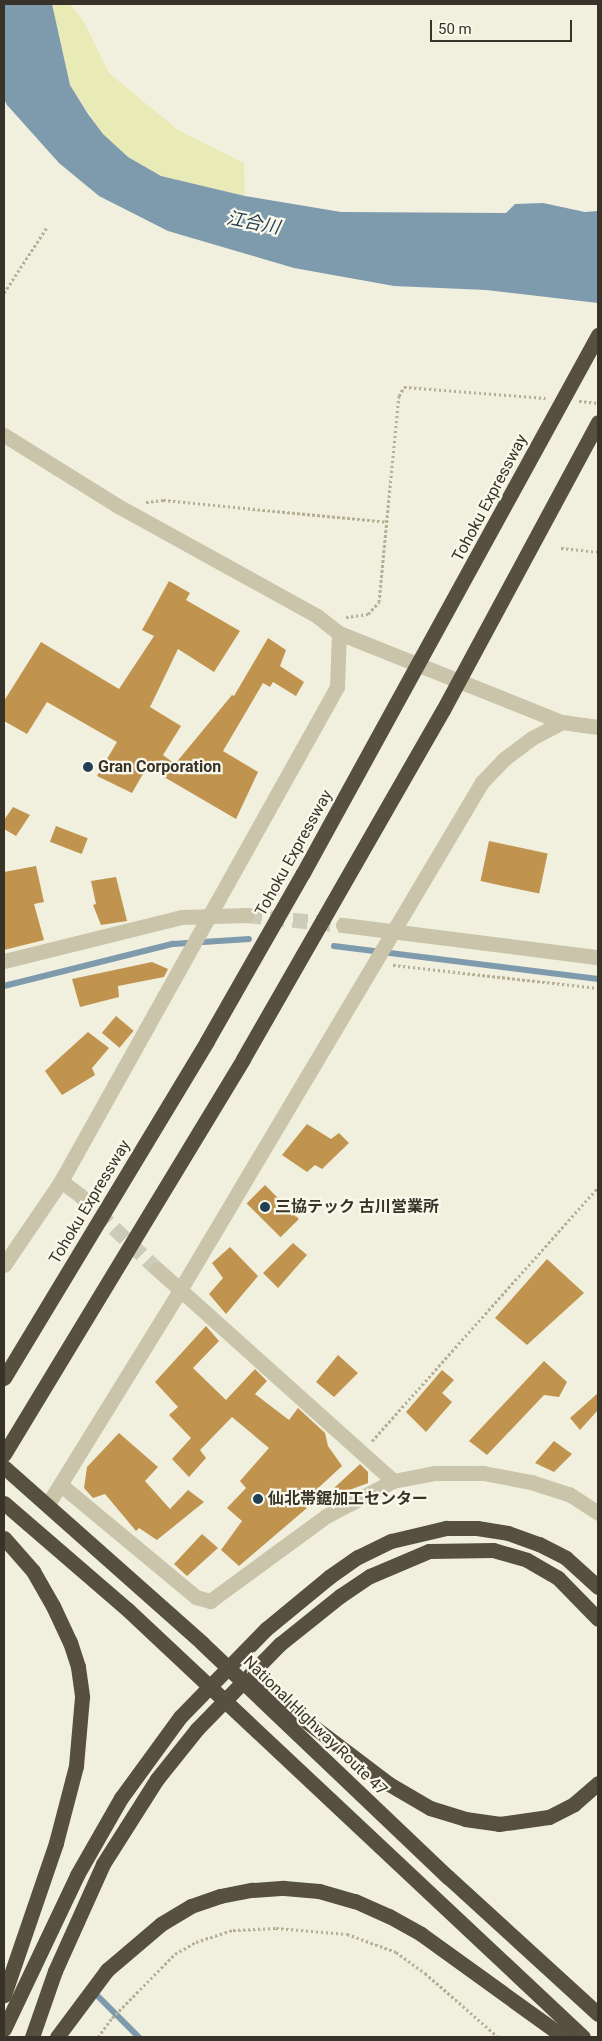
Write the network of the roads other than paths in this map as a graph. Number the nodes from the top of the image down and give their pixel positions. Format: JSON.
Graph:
{"nodes":[{"id":1,"x":598,"y":335,"type":"edge"},
{"id":2,"x":598,"y":422,"type":"edge"},
{"id":3,"x":4,"y":435,"type":"edge"},
{"id":4,"x":336,"y":630,"type":"junction"},
{"id":5,"x":562,"y":722,"type":"junction"},
{"id":6,"x":598,"y":727,"type":"edge"},
{"id":7,"x":212,"y":914,"type":"junction"},
{"id":8,"x":248,"y":915,"type":"tunnel mouth"},
{"id":9,"x":343,"y":925,"type":"tunnel mouth"},
{"id":10,"x":391,"y":932,"type":"junction"},
{"id":11,"x":598,"y":957,"type":"edge"},
{"id":12,"x":4,"y":961,"type":"edge"},
{"id":13,"x":61,"y":1181,"type":"junction"},
{"id":14,"x":80,"y":1196,"type":"tunnel mouth"},
{"id":15,"x":4,"y":1265,"type":"edge"},
{"id":16,"x":157,"y":1270,"type":"tunnel mouth"},
{"id":17,"x":180,"y":1290,"type":"junction"},
{"id":18,"x":4,"y":1378,"type":"edge"},
{"id":19,"x":4,"y":1454,"type":"edge"},
{"id":20,"x":4,"y":1466,"type":"edge"},
{"id":21,"x":392,"y":1481,"type":"junction"},
{"id":22,"x":61,"y":1485,"type":"junction"},
{"id":23,"x":4,"y":1503,"type":"edge"},
{"id":24,"x":48,"y":1504,"type":"junction"},
{"id":25,"x":598,"y":1513,"type":"edge"},
{"id":26,"x":4,"y":1538,"type":"edge"},
{"id":27,"x":598,"y":1587,"type":"edge"},
{"id":28,"x":598,"y":1619,"type":"edge"},
{"id":29,"x":202,"y":1643,"type":"junction"},
{"id":30,"x":598,"y":1783,"type":"edge"},
{"id":31,"x":4,"y":1995,"type":"edge"},
{"id":32,"x":598,"y":2014,"type":"edge"},
{"id":33,"x":4,"y":2030,"type":"edge"},
{"id":34,"x":32,"y":2037,"type":"edge"},
{"id":35,"x":57,"y":2037,"type":"edge"},
{"id":36,"x":564,"y":2037,"type":"edge"},
{"id":37,"x":583,"y":2037,"type":"edge"}],
"edges":[{"from":1,"to":18,"type":"highway","name":"Tohoku Expressway"},
{"from":2,"to":19,"type":"highway"},
{"from":3,"to":4,"type":"street"},
{"from":4,"to":5,"type":"street"},
{"from":4,"to":7,"type":"street"},
{"from":5,"to":6,"type":"street"},
{"from":5,"to":10,"type":"street"},
{"from":7,"to":8,"type":"street"},
{"from":7,"to":12,"type":"street"},
{"from":7,"to":13,"type":"street"},
{"from":9,"to":10,"type":"street"},
{"from":10,"to":11,"type":"street"},
{"from":10,"to":17,"type":"street"},
{"from":13,"to":14,"type":"street"},
{"from":13,"to":15,"type":"street"},
{"from":16,"to":17,"type":"street"},
{"from":17,"to":21,"type":"street"},
{"from":17,"to":22,"type":"street"},
{"from":20,"to":24,"type":"highway","name":"National Highway Route 47"},
{"from":21,"to":22,"type":"street"},
{"from":21,"to":25,"type":"street"},
{"from":22,"to":24,"type":"street"},
{"from":23,"to":37,"type":"highway"},
{"from":24,"to":29,"type":"highway","name":"National Highway Route 47"},
{"from":26,"to":31,"type":"highway"},
{"from":27,"to":33,"type":"highway"},
{"from":28,"to":34,"type":"highway"},
{"from":29,"to":30,"type":"highway"},
{"from":29,"to":32,"type":"highway","name":"National Highway Route 47"},
{"from":35,"to":36,"type":"highway"}]}
